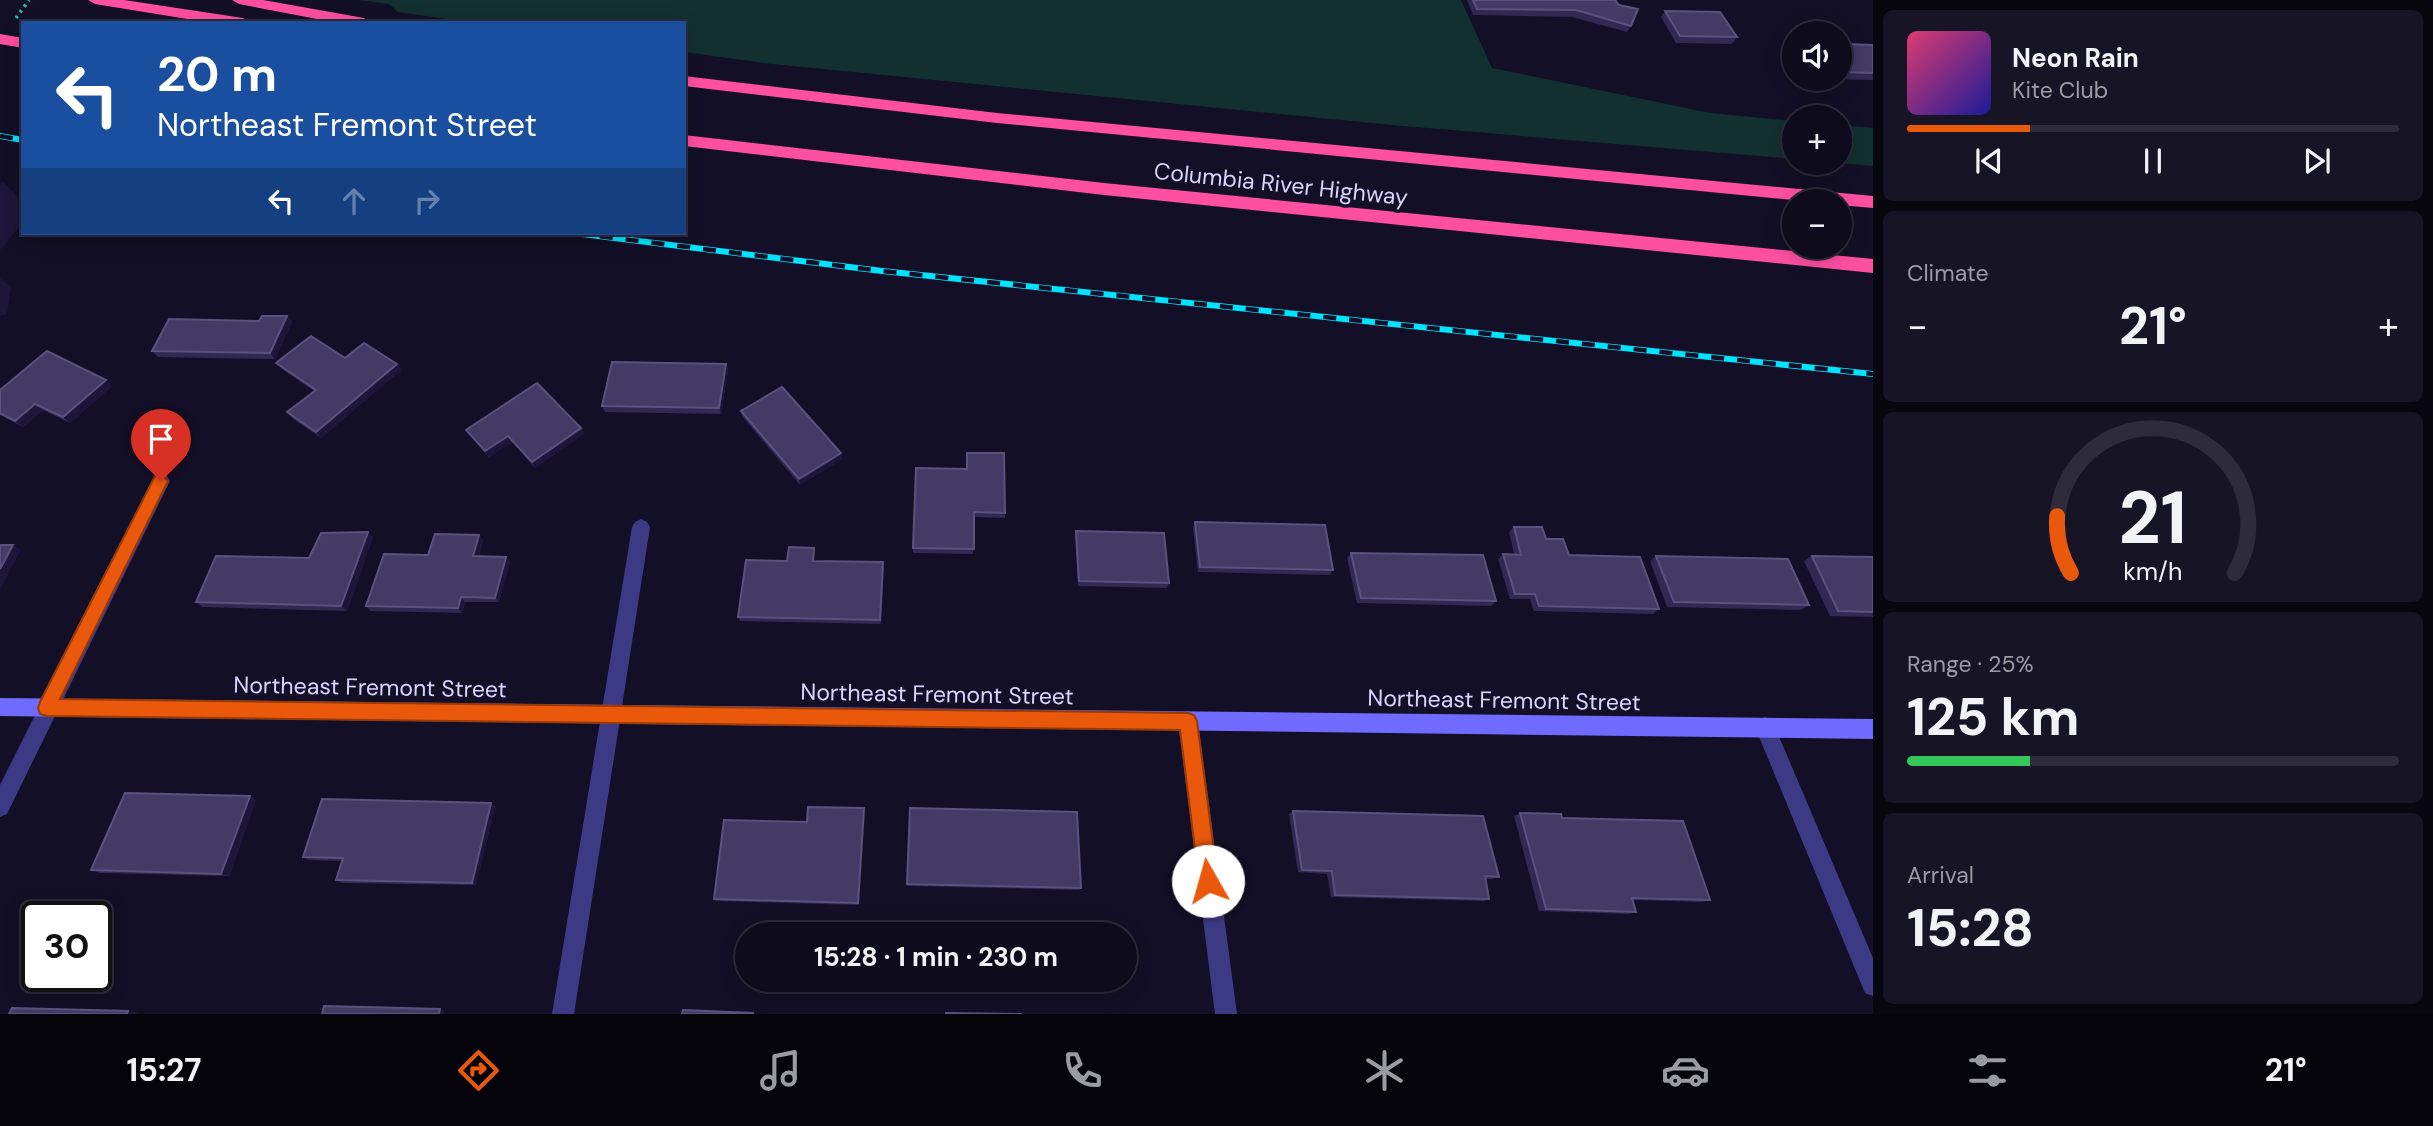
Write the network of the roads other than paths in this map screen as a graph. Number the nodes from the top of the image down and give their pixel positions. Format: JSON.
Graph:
{"nodes":[{"id":1,"x":95,"y":0,"type":"edge"},
{"id":2,"x":239,"y":0,"type":"edge"},
{"id":3,"x":228,"y":21,"type":"edge"},
{"id":4,"x":353,"y":21,"type":"edge"},
{"id":5,"x":0,"y":39,"type":"edge"},
{"id":6,"x":21,"y":43,"type":"edge"},
{"id":7,"x":686,"y":79,"type":"edge"},
{"id":8,"x":686,"y":140,"type":"edge"},
{"id":9,"x":1873,"y":202,"type":"edge"},
{"id":10,"x":1873,"y":266,"type":"edge"},
{"id":11,"x":161,"y":481,"type":"dead end"},
{"id":12,"x":640,"y":527,"type":"dead end"},
{"id":13,"x":0,"y":708,"type":"edge"},
{"id":14,"x":47,"y":708,"type":"junction"},
{"id":15,"x":612,"y":715,"type":"junction"},
{"id":16,"x":1188,"y":721,"type":"junction"},
{"id":17,"x":1765,"y":727,"type":"junction"},
{"id":18,"x":1873,"y":729,"type":"edge"},
{"id":19,"x":0,"y":807,"type":"edge"},
{"id":20,"x":1873,"y":985,"type":"edge"},
{"id":21,"x":563,"y":1014,"type":"edge"},
{"id":22,"x":1226,"y":1014,"type":"edge"}],
"edges":[{"from":1,"to":3,"type":"highway"},
{"from":2,"to":4,"type":"highway"},
{"from":5,"to":6,"type":"highway"},
{"from":7,"to":9,"type":"highway","name":"Columbia River Highway"},
{"from":8,"to":10,"type":"highway","name":"Columbia River Highway"},
{"from":11,"to":14,"type":"street"},
{"from":12,"to":15,"type":"street"},
{"from":13,"to":14,"type":"main road","name":"Northeast Fremont Street"},
{"from":14,"to":15,"type":"main road","name":"Northeast Fremont Street"},
{"from":14,"to":19,"type":"street"},
{"from":15,"to":16,"type":"main road","name":"Northeast Fremont Street"},
{"from":15,"to":21,"type":"street"},
{"from":16,"to":17,"type":"main road","name":"Northeast Fremont Street"},
{"from":16,"to":22,"type":"street"},
{"from":17,"to":18,"type":"main road","name":"Northeast Fremont Street"},
{"from":17,"to":20,"type":"street"}]}
